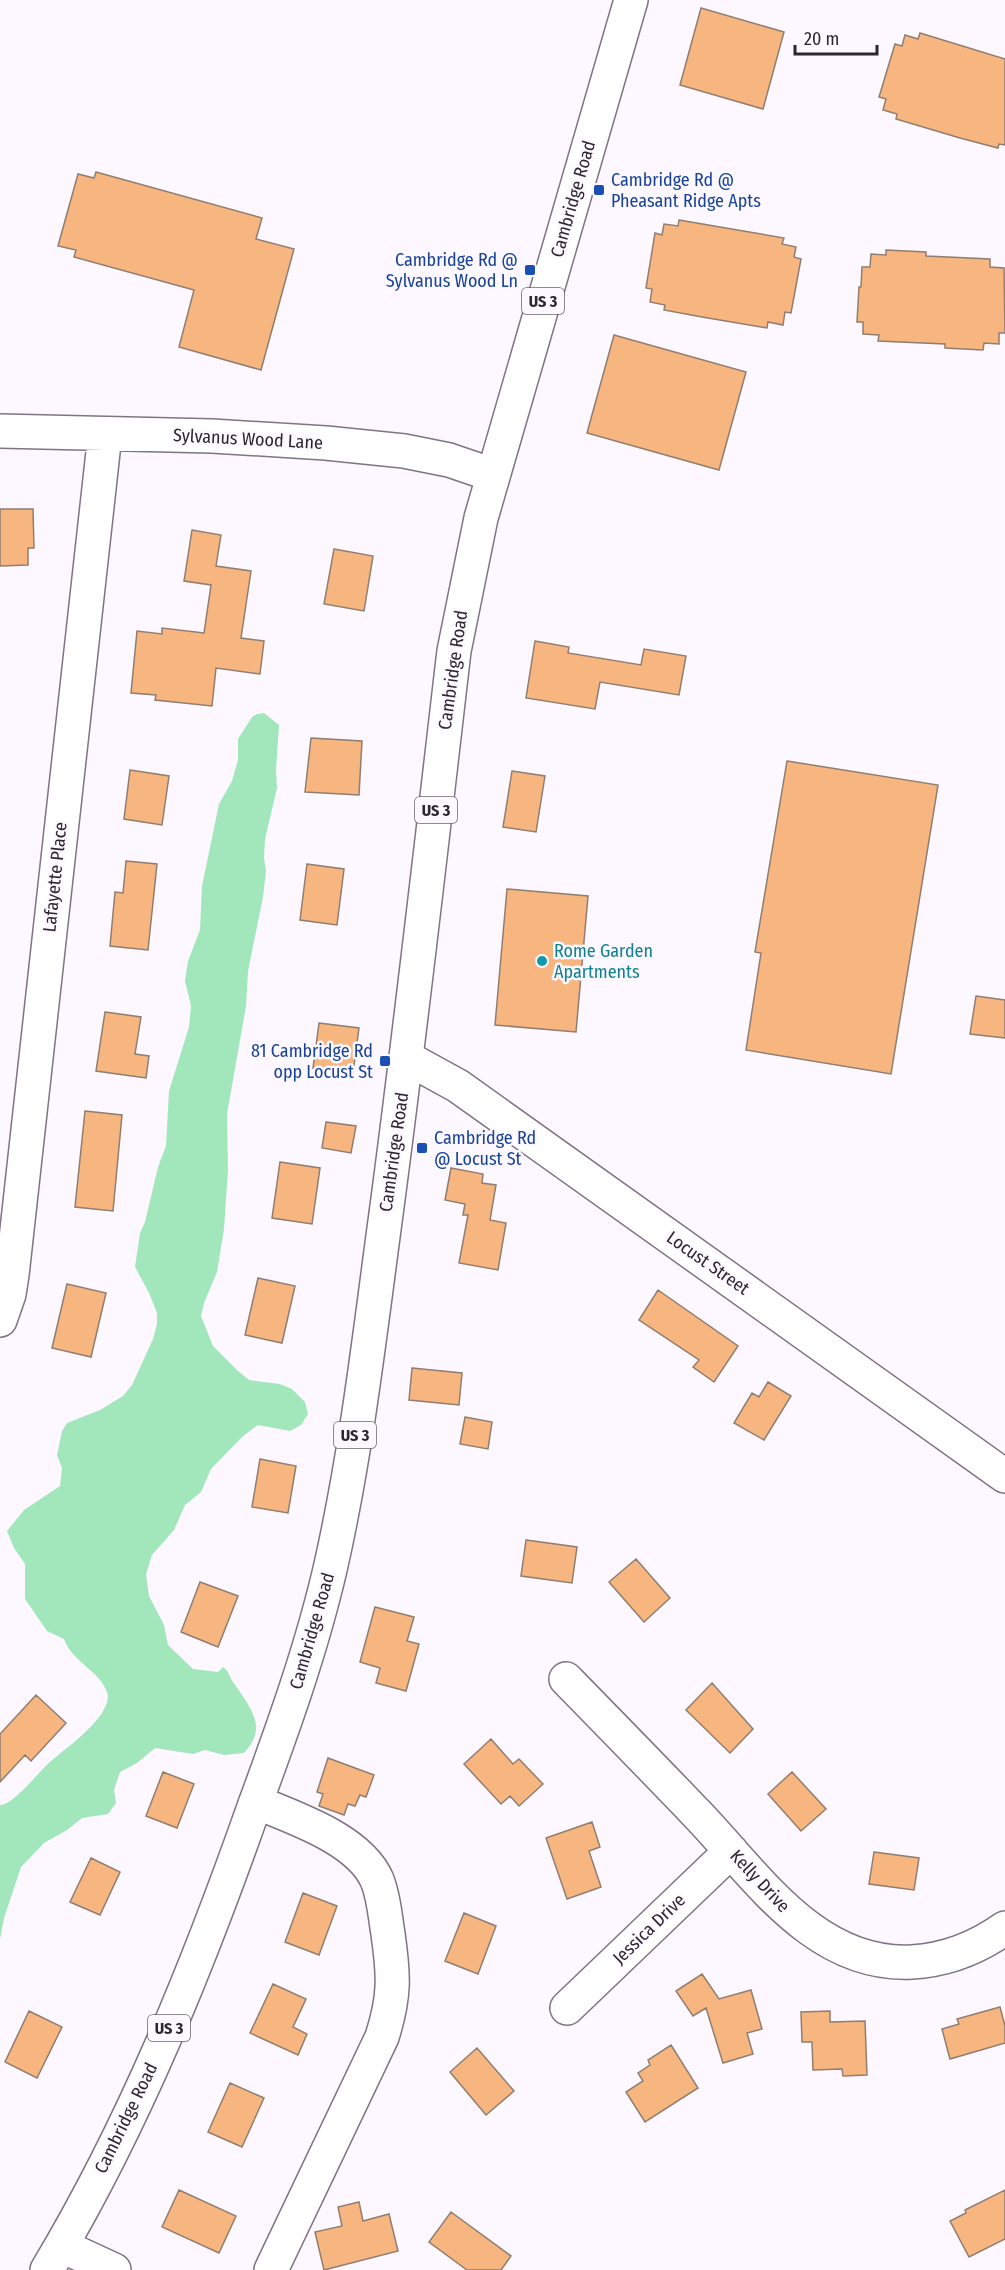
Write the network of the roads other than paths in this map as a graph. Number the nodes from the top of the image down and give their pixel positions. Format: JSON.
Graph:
{"nodes":[{"id":1,"x":631,"y":0,"type":"edge"},
{"id":2,"x":0,"y":431,"type":"edge"},
{"id":3,"x":105,"y":434,"type":"junction"},
{"id":4,"x":493,"y":475,"type":"junction"},
{"id":5,"x":407,"y":1058,"type":"junction"},
{"id":6,"x":0,"y":1320,"type":"edge"},
{"id":7,"x":1005,"y":1476,"type":"edge"},
{"id":8,"x":566,"y":1679,"type":"dead end"},
{"id":9,"x":256,"y":1802,"type":"junction"},
{"id":10,"x":731,"y":1851,"type":"junction"},
{"id":11,"x":1005,"y":1928,"type":"edge"},
{"id":12,"x":567,"y":2008,"type":"dead end"},
{"id":13,"x":55,"y":2258,"type":"edge"},
{"id":14,"x":114,"y":2270,"type":"edge"},
{"id":15,"x":271,"y":2270,"type":"edge"}],
"edges":[{"from":1,"to":4,"type":"main road","name":"Cambridge Road","number":"US 3"},
{"from":2,"to":3,"type":"main road","name":"Sylvanus Wood Lane"},
{"from":3,"to":4,"type":"main road","name":"Sylvanus Wood Lane"},
{"from":3,"to":6,"type":"main road","name":"Lafayette Place"},
{"from":4,"to":5,"type":"main road","name":"Cambridge Road","number":"US 3"},
{"from":5,"to":7,"type":"main road","name":"Locust Street"},
{"from":5,"to":9,"type":"main road","name":"Cambridge Road","number":"US 3"},
{"from":8,"to":10,"type":"main road","name":"Kelly Drive"},
{"from":9,"to":13,"type":"main road","name":"Cambridge Road","number":"US 3"},
{"from":9,"to":15,"type":"main road"},
{"from":10,"to":11,"type":"main road","name":"Kelly Drive"},
{"from":10,"to":12,"type":"main road","name":"Jessica Drive"},
{"from":13,"to":14,"type":"main road"}]}
